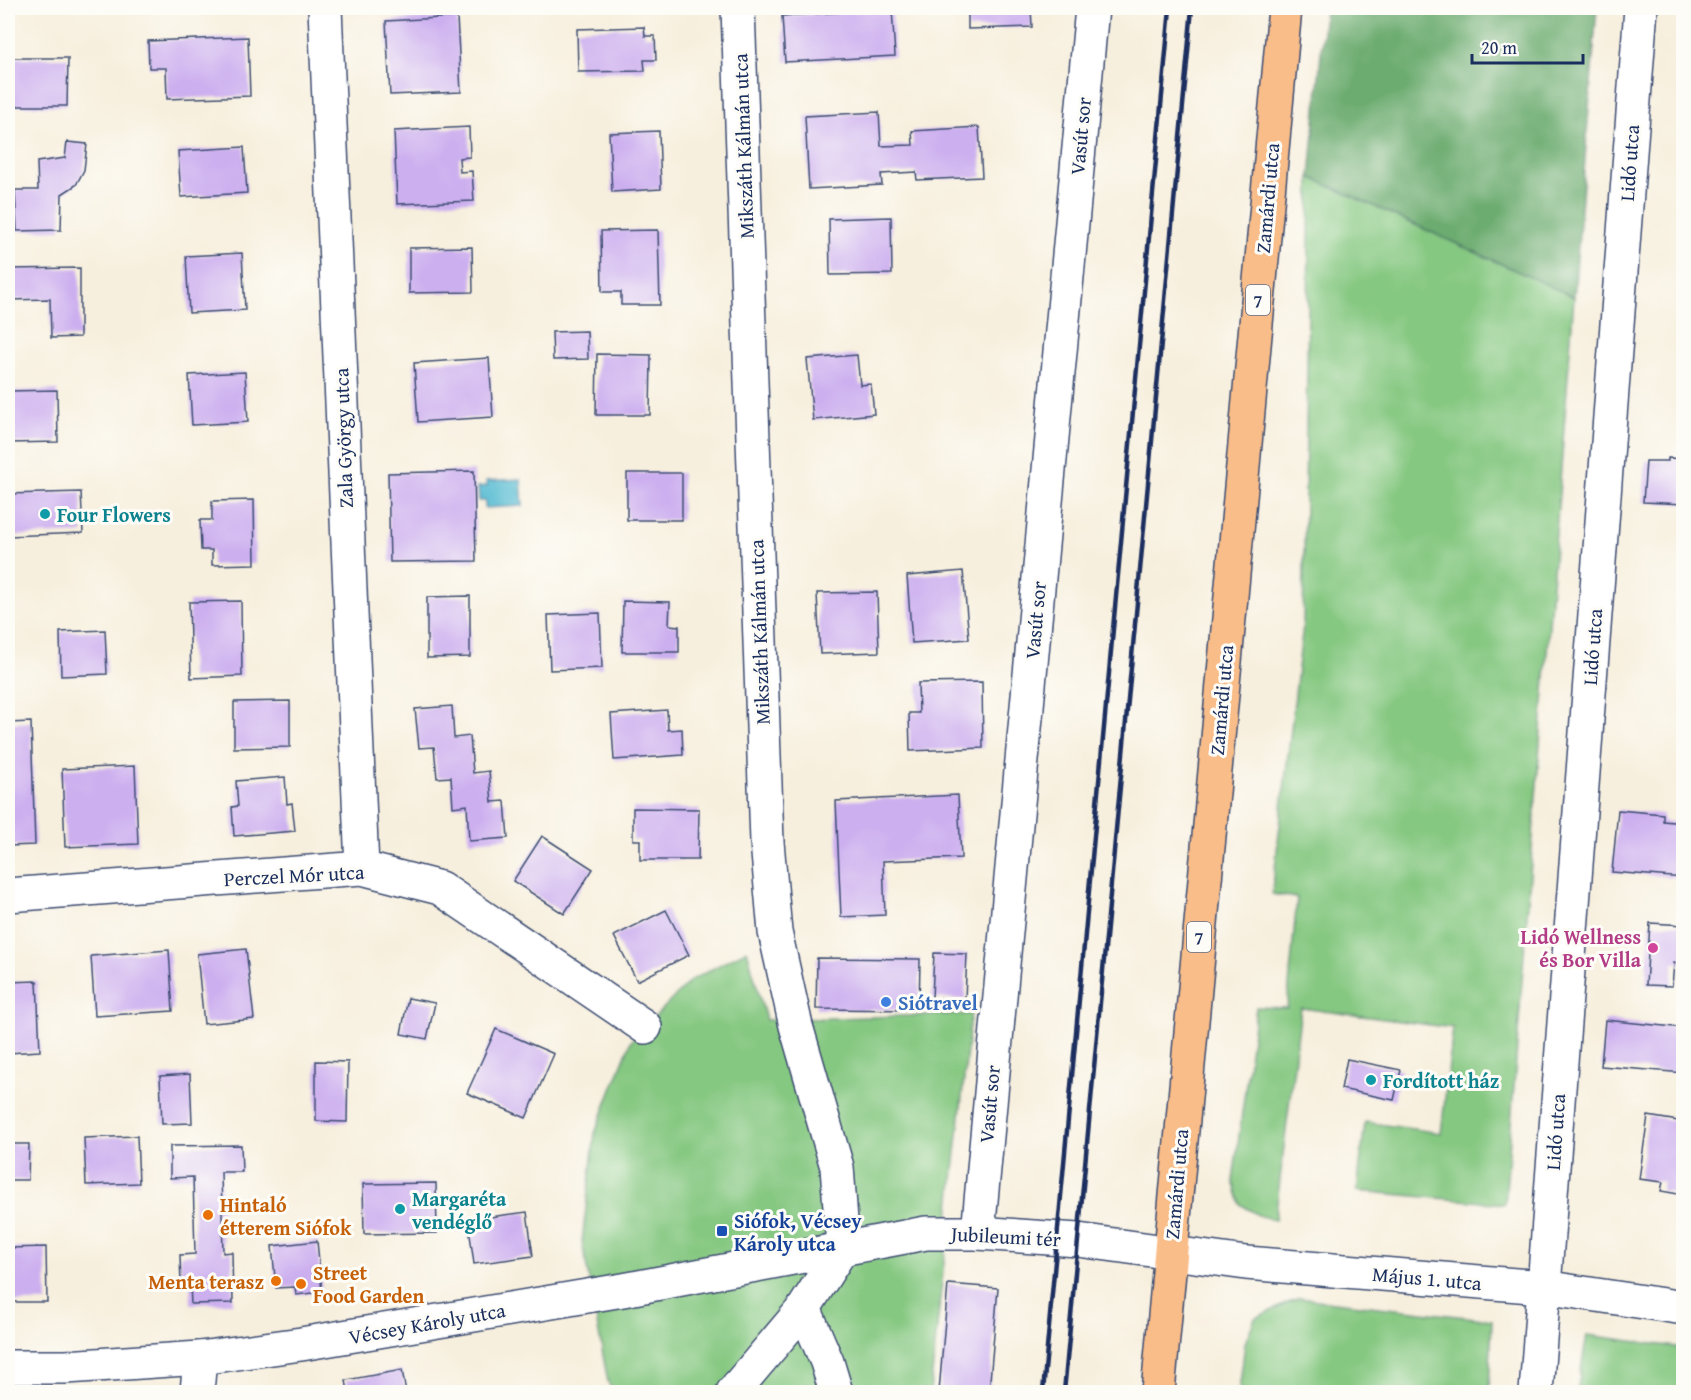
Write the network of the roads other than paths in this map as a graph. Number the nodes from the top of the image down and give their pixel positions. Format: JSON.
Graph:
{"nodes":[{"id":1,"x":325,"y":8,"type":"edge"},
{"id":2,"x":738,"y":8,"type":"edge"},
{"id":3,"x":1092,"y":8,"type":"edge"},
{"id":4,"x":1285,"y":8,"type":"edge"},
{"id":5,"x":1641,"y":8,"type":"edge"},
{"id":6,"x":362,"y":868,"type":"junction"},
{"id":7,"x":8,"y":895,"type":"edge"},
{"id":8,"x":645,"y":1027,"type":"dead end"},
{"id":9,"x":978,"y":1233,"type":"junction"},
{"id":10,"x":843,"y":1247,"type":"junction"},
{"id":11,"x":1170,"y":1253,"type":"junction"},
{"id":12,"x":1543,"y":1287,"type":"junction"},
{"id":13,"x":804,"y":1308,"type":"junction"},
{"id":14,"x":1683,"y":1308,"type":"edge"},
{"id":15,"x":200,"y":1358,"type":"junction"},
{"id":16,"x":8,"y":1367,"type":"edge"},
{"id":17,"x":197,"y":1392,"type":"edge"},
{"id":18,"x":733,"y":1392,"type":"edge"},
{"id":19,"x":836,"y":1392,"type":"edge"},
{"id":20,"x":1158,"y":1392,"type":"edge"},
{"id":21,"x":1536,"y":1392,"type":"edge"}],
"edges":[{"from":1,"to":6,"type":"street","name":"Zala György utca"},
{"from":2,"to":10,"type":"street","name":"Mikszáth Kálmán utca"},
{"from":3,"to":9,"type":"street","name":"Vasút sor"},
{"from":4,"to":11,"type":"main road","name":"Zamárdi utca","number":"7"},
{"from":5,"to":12,"type":"street","name":"Lidó utca"},
{"from":6,"to":7,"type":"street","name":"Perczel Mór utca"},
{"from":6,"to":8,"type":"street","name":"Perczel Mór utca"},
{"from":9,"to":10,"type":"street","name":"Jubileumi tér"},
{"from":9,"to":11,"type":"street","name":"Jubileumi tér"},
{"from":10,"to":13,"type":"street"},
{"from":10,"to":15,"type":"street","name":"Vécsey Károly utca"},
{"from":11,"to":12,"type":"street","name":"Május 1. utca"},
{"from":11,"to":20,"type":"main road","name":"Zamárdi utca","number":"7"},
{"from":12,"to":14,"type":"street","name":"Május 1. utca"},
{"from":12,"to":21,"type":"street","name":"Lidó utca"},
{"from":13,"to":18,"type":"street"},
{"from":13,"to":19,"type":"street"},
{"from":15,"to":16,"type":"street","name":"Vécsey Károly utca"},
{"from":15,"to":17,"type":"street"}]}
